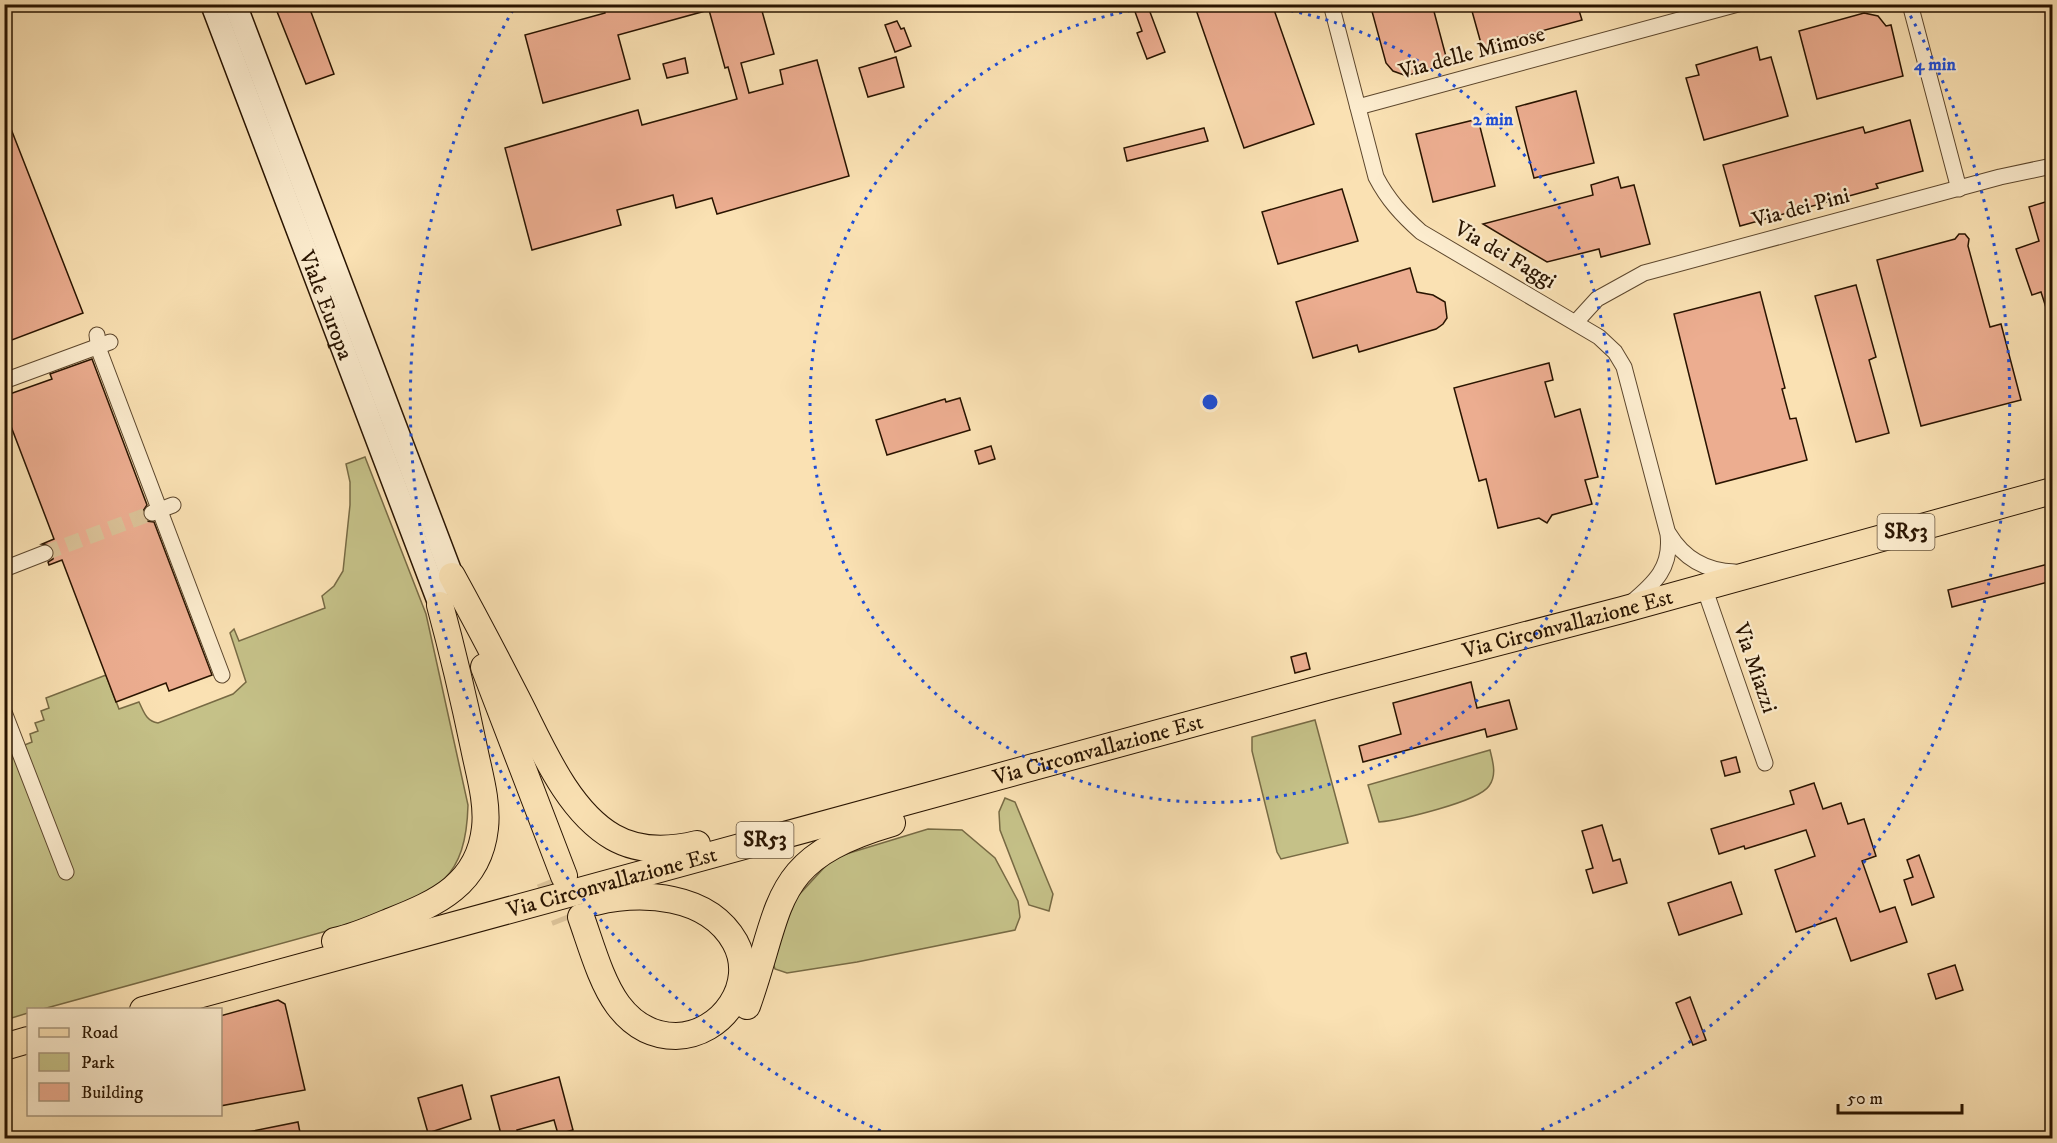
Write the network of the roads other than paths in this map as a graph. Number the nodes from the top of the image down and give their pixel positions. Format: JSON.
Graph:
{"nodes":[{"id":1,"x":212,"y":4,"type":"edge"},
{"id":2,"x":234,"y":4,"type":"edge"},
{"id":3,"x":1331,"y":4,"type":"edge"},
{"id":4,"x":1738,"y":4,"type":"edge"},
{"id":5,"x":1910,"y":4,"type":"edge"},
{"id":6,"x":1358,"y":107,"type":"junction"},
{"id":7,"x":2052,"y":166,"type":"edge"},
{"id":8,"x":1959,"y":189,"type":"junction"},
{"id":9,"x":1576,"y":322,"type":"junction"},
{"id":10,"x":4,"y":381,"type":"edge"},
{"id":11,"x":2052,"y":491,"type":"edge"},
{"id":12,"x":173,"y":505,"type":"dead end"},
{"id":13,"x":155,"y":512,"type":"junction"},
{"id":14,"x":1668,"y":534,"type":"junction"},
{"id":15,"x":45,"y":553,"type":"tunnel mouth"},
{"id":16,"x":4,"y":569,"type":"edge"},
{"id":17,"x":1760,"y":572,"type":"junction"},
{"id":18,"x":452,"y":576,"type":"junction"},
{"id":19,"x":1704,"y":588,"type":"junction"},
{"id":20,"x":440,"y":605,"type":"junction"},
{"id":21,"x":1622,"y":610,"type":"junction"},
{"id":22,"x":222,"y":675,"type":"dead end"},
{"id":23,"x":4,"y":712,"type":"edge"},
{"id":24,"x":1765,"y":763,"type":"dead end"},
{"id":25,"x":1020,"y":772,"type":"junction"},
{"id":26,"x":940,"y":794,"type":"junction"},
{"id":27,"x":66,"y":872,"type":"dead end"},
{"id":28,"x":367,"y":950,"type":"junction"},
{"id":29,"x":191,"y":997,"type":"junction"},
{"id":30,"x":150,"y":1008,"type":"edge"},
{"id":31,"x":27,"y":1040,"type":"edge"},
{"id":32,"x":4,"y":1047,"type":"edge"}],
"edges":[{"from":1,"to":20,"type":"street","name":"Viale Europa"},
{"from":2,"to":18,"type":"street","name":"Viale Europa"},
{"from":3,"to":6,"type":"street","name":"Via dei Faggi"},
{"from":4,"to":6,"type":"street","name":"Via delle Mimose"},
{"from":5,"to":8,"type":"street"},
{"from":6,"to":9,"type":"street","name":"Via dei Faggi"},
{"from":7,"to":8,"type":"street","name":"Via dei Pini"},
{"from":8,"to":9,"type":"street","name":"Via dei Pini"},
{"from":9,"to":14,"type":"street","name":"Via dei Faggi"},
{"from":10,"to":13,"type":"street"},
{"from":11,"to":17,"type":"main road","name":"Via Circonvallazione Est","number":"SR53"},
{"from":12,"to":13,"type":"street"},
{"from":13,"to":22,"type":"street"},
{"from":14,"to":17,"type":"street","name":"Via dei Faggi"},
{"from":14,"to":21,"type":"street","name":"Via dei Faggi"},
{"from":15,"to":16,"type":"street"},
{"from":17,"to":19,"type":"main road","name":"Via Circonvallazione Est","number":"SR53"},
{"from":18,"to":20,"type":"main road"},
{"from":18,"to":26,"type":"main road"},
{"from":19,"to":21,"type":"main road","name":"Via Circonvallazione Est","number":"SR53"},
{"from":19,"to":24,"type":"street","name":"Via Miazzi"},
{"from":20,"to":29,"type":"main road"},
{"from":21,"to":25,"type":"main road","name":"Via Circonvallazione Est","number":"SR53"},
{"from":23,"to":27,"type":"street"},
{"from":25,"to":26,"type":"main road","name":"Via Circonvallazione Est","number":"SR53"},
{"from":25,"to":28,"type":"main road"},
{"from":26,"to":28,"type":"main road","name":"Via Circonvallazione Est","number":"SR53"},
{"from":28,"to":29,"type":"main road","name":"Via Circonvallazione Est","number":"SR53"},
{"from":29,"to":30,"type":"main road","name":"Via Circonvallazione Est","number":"SR53"},
{"from":31,"to":32,"type":"main road"}]}
